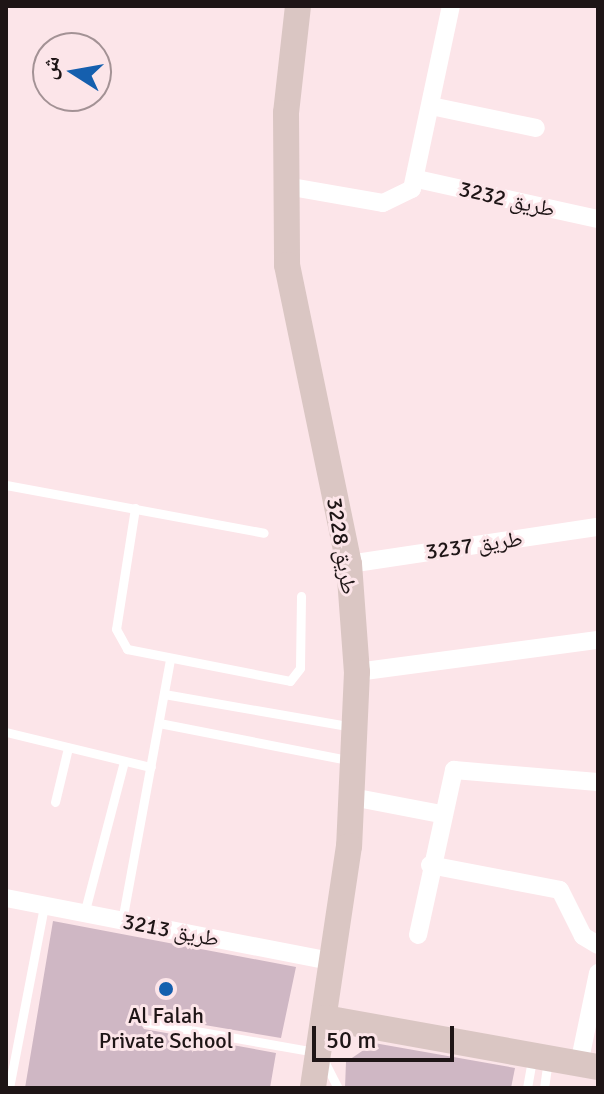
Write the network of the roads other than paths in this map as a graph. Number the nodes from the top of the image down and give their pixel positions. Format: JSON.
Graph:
{"nodes":[{"id":1,"x":298,"y":6,"type":"edge"},
{"id":2,"x":451,"y":6,"type":"edge"},
{"id":3,"x":431,"y":106,"type":"junction"},
{"id":4,"x":536,"y":128,"type":"dead end"},
{"id":5,"x":417,"y":179,"type":"junction"},
{"id":6,"x":286,"y":186,"type":"junction"},
{"id":7,"x":598,"y":219,"type":"edge"},
{"id":8,"x":6,"y":485,"type":"edge"},
{"id":9,"x":135,"y":508,"type":"junction"},
{"id":10,"x":598,"y":527,"type":"edge"},
{"id":11,"x":264,"y":533,"type":"dead end"},
{"id":12,"x":349,"y":564,"type":"junction"},
{"id":13,"x":301,"y":596,"type":"dead end"},
{"id":14,"x":598,"y":640,"type":"edge"},
{"id":15,"x":170,"y":660,"type":"junction"},
{"id":16,"x":357,"y":672,"type":"junction"},
{"id":17,"x":164,"y":694,"type":"junction"},
{"id":18,"x":159,"y":723,"type":"junction"},
{"id":19,"x":357,"y":728,"type":"junction"},
{"id":20,"x":6,"y":732,"type":"edge"},
{"id":21,"x":68,"y":748,"type":"junction"},
{"id":22,"x":124,"y":761,"type":"junction"},
{"id":23,"x":355,"y":761,"type":"junction"},
{"id":24,"x":151,"y":767,"type":"junction"},
{"id":25,"x":598,"y":782,"type":"edge"},
{"id":26,"x":352,"y":797,"type":"junction"},
{"id":27,"x":55,"y":802,"type":"dead end"},
{"id":28,"x":441,"y":814,"type":"junction"},
{"id":29,"x":430,"y":865,"type":"junction"},
{"id":30,"x":6,"y":898,"type":"edge"},
{"id":31,"x":44,"y":906,"type":"junction"},
{"id":32,"x":84,"y":914,"type":"junction"},
{"id":33,"x":122,"y":921,"type":"junction"},
{"id":34,"x":418,"y":935,"type":"dead end"},
{"id":35,"x":598,"y":945,"type":"edge"},
{"id":36,"x":335,"y":962,"type":"junction"},
{"id":37,"x":598,"y":973,"type":"edge"},
{"id":38,"x":325,"y":1018,"type":"junction"},
{"id":39,"x":145,"y":1022,"type":"dead end"},
{"id":40,"x":320,"y":1053,"type":"junction"},
{"id":41,"x":540,"y":1057,"type":"junction"},
{"id":42,"x":588,"y":1065,"type":"edge"},
{"id":43,"x":9,"y":1088,"type":"edge"},
{"id":44,"x":313,"y":1088,"type":"edge"},
{"id":45,"x":338,"y":1088,"type":"edge"},
{"id":46,"x":527,"y":1088,"type":"edge"},
{"id":47,"x":544,"y":1088,"type":"edge"}],
"edges":[{"from":1,"to":6,"type":"street","name":"طريق 3228"},
{"from":2,"to":3,"type":"street"},
{"from":3,"to":4,"type":"street"},
{"from":3,"to":5,"type":"street"},
{"from":5,"to":6,"type":"street"},
{"from":5,"to":7,"type":"street","name":"طريق 3232"},
{"from":6,"to":12,"type":"street","name":"طريق 3228"},
{"from":8,"to":9,"type":"lane"},
{"from":9,"to":11,"type":"lane"},
{"from":9,"to":15,"type":"lane"},
{"from":10,"to":12,"type":"street","name":"طريق 3237"},
{"from":12,"to":16,"type":"street","name":"طريق 3228"},
{"from":13,"to":15,"type":"lane"},
{"from":14,"to":16,"type":"street"},
{"from":15,"to":17,"type":"lane"},
{"from":16,"to":19,"type":"street","name":"طريق 3228"},
{"from":17,"to":18,"type":"lane"},
{"from":17,"to":19,"type":"lane"},
{"from":18,"to":23,"type":"lane"},
{"from":18,"to":24,"type":"lane"},
{"from":19,"to":23,"type":"street","name":"طريق 3228"},
{"from":20,"to":21,"type":"lane"},
{"from":21,"to":22,"type":"lane"},
{"from":21,"to":27,"type":"lane"},
{"from":22,"to":24,"type":"lane"},
{"from":22,"to":32,"type":"lane"},
{"from":23,"to":26,"type":"street","name":"طريق 3228"},
{"from":24,"to":33,"type":"lane"},
{"from":25,"to":28,"type":"street"},
{"from":26,"to":28,"type":"street"},
{"from":26,"to":36,"type":"street","name":"طريق 3228"},
{"from":28,"to":29,"type":"street"},
{"from":29,"to":34,"type":"street"},
{"from":29,"to":35,"type":"street"},
{"from":30,"to":31,"type":"street","name":"طريق 3213"},
{"from":31,"to":32,"type":"street","name":"طريق 3213"},
{"from":31,"to":43,"type":"lane"},
{"from":32,"to":33,"type":"street","name":"طريق 3213"},
{"from":33,"to":36,"type":"street","name":"طريق 3213"},
{"from":36,"to":38,"type":"street","name":"طريق 3228"},
{"from":37,"to":42,"type":"street"},
{"from":38,"to":40,"type":"street","name":"طريق 3228"},
{"from":38,"to":41,"type":"street"},
{"from":39,"to":40,"type":"lane"},
{"from":40,"to":44,"type":"street","name":"طريق 3228"},
{"from":40,"to":45,"type":"lane"},
{"from":41,"to":42,"type":"street"},
{"from":41,"to":46,"type":"lane"},
{"from":41,"to":47,"type":"lane"}]}
